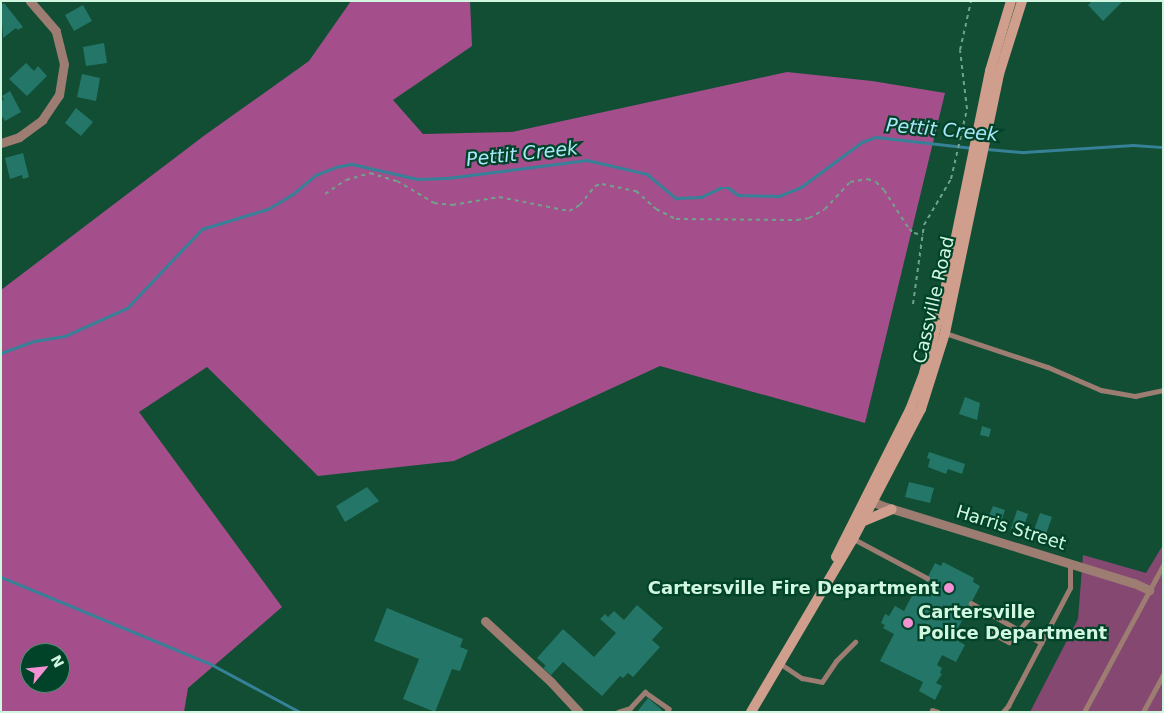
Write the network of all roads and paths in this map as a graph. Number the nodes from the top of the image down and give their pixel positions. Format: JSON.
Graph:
{"nodes":[{"id":1,"x":30,"y":1,"type":"edge"},
{"id":2,"x":971,"y":1,"type":"edge"},
{"id":3,"x":1011,"y":1,"type":"edge"},
{"id":4,"x":1022,"y":1,"type":"edge"},
{"id":5,"x":994,"y":72,"type":"junction"},
{"id":6,"x":1,"y":143,"type":"edge"},
{"id":7,"x":972,"y":180,"type":"junction"},
{"id":8,"x":325,"y":194,"type":"dead end"},
{"id":9,"x":923,"y":235,"type":"junction"},
{"id":10,"x":913,"y":304,"type":"dead end"},
{"id":11,"x":945,"y":333,"type":"junction"},
{"id":12,"x":1163,"y":390,"type":"edge"},
{"id":13,"x":869,"y":500,"type":"junction"},
{"id":14,"x":892,"y":509,"type":"junction"},
{"id":15,"x":863,"y":521,"type":"junction"},
{"id":16,"x":853,"y":539,"type":"junction"},
{"id":17,"x":1070,"y":563,"type":"junction"},
{"id":18,"x":1163,"y":565,"type":"edge"},
{"id":19,"x":928,"y":578,"type":"dead end"},
{"id":20,"x":824,"y":585,"type":"junction"},
{"id":21,"x":1149,"y":590,"type":"junction"},
{"id":22,"x":971,"y":603,"type":"dead end"},
{"id":23,"x":1030,"y":617,"type":"dead end"},
{"id":24,"x":485,"y":621,"type":"dead end"},
{"id":25,"x":987,"y":630,"type":"dead end"},
{"id":26,"x":1019,"y":630,"type":"junction"},
{"id":27,"x":855,"y":642,"type":"dead end"},
{"id":28,"x":1042,"y":643,"type":"junction"},
{"id":29,"x":780,"y":664,"type":"junction"},
{"id":30,"x":1163,"y":675,"type":"edge"},
{"id":31,"x":751,"y":710,"type":"edge"},
{"id":32,"x":932,"y":710,"type":"dead end"},
{"id":33,"x":578,"y":712,"type":"edge"},
{"id":34,"x":618,"y":712,"type":"edge"},
{"id":35,"x":667,"y":712,"type":"edge"},
{"id":36,"x":938,"y":712,"type":"edge"},
{"id":37,"x":1003,"y":712,"type":"edge"},
{"id":38,"x":1084,"y":712,"type":"edge"},
{"id":39,"x":1143,"y":712,"type":"edge"}],
"edges":[{"from":1,"to":6,"type":"street"},
{"from":2,"to":9,"type":"path"},
{"from":3,"to":5,"type":"main road","name":"Cassville Road"},
{"from":4,"to":5,"type":"main road","name":"Cassville Road"},
{"from":5,"to":7,"type":"main road","name":"Cassville Road"},
{"from":7,"to":11,"type":"main road","name":"Cassville Road"},
{"from":7,"to":13,"type":"main road","name":"Cassville Road"},
{"from":8,"to":9,"type":"path"},
{"from":9,"to":10,"type":"path"},
{"from":11,"to":12,"type":"lane"},
{"from":11,"to":13,"type":"main road","name":"Cassville Road"},
{"from":13,"to":14,"type":"street","name":"Harris Street"},
{"from":13,"to":15,"type":"main road","name":"Cassville Road"},
{"from":13,"to":20,"type":"main road","name":"Cassville Road"},
{"from":14,"to":15,"type":"main road"},
{"from":14,"to":17,"type":"street","name":"Harris Street"},
{"from":15,"to":16,"type":"main road","name":"Cassville Road"},
{"from":16,"to":19,"type":"lane"},
{"from":16,"to":20,"type":"main road","name":"Cassville Road"},
{"from":17,"to":21,"type":"street","name":"Harris Street"},
{"from":17,"to":28,"type":"lane"},
{"from":18,"to":21,"type":"lane"},
{"from":20,"to":29,"type":"main road","name":"Cassville Road"},
{"from":21,"to":38,"type":"lane"},
{"from":22,"to":26,"type":"lane"},
{"from":23,"to":26,"type":"lane"},
{"from":24,"to":33,"type":"street"},
{"from":25,"to":26,"type":"lane"},
{"from":26,"to":28,"type":"lane"},
{"from":27,"to":29,"type":"lane"},
{"from":28,"to":37,"type":"lane"},
{"from":29,"to":31,"type":"main road","name":"Cassville Road"},
{"from":30,"to":39,"type":"lane"},
{"from":32,"to":36,"type":"lane"},
{"from":34,"to":35,"type":"lane"}]}
